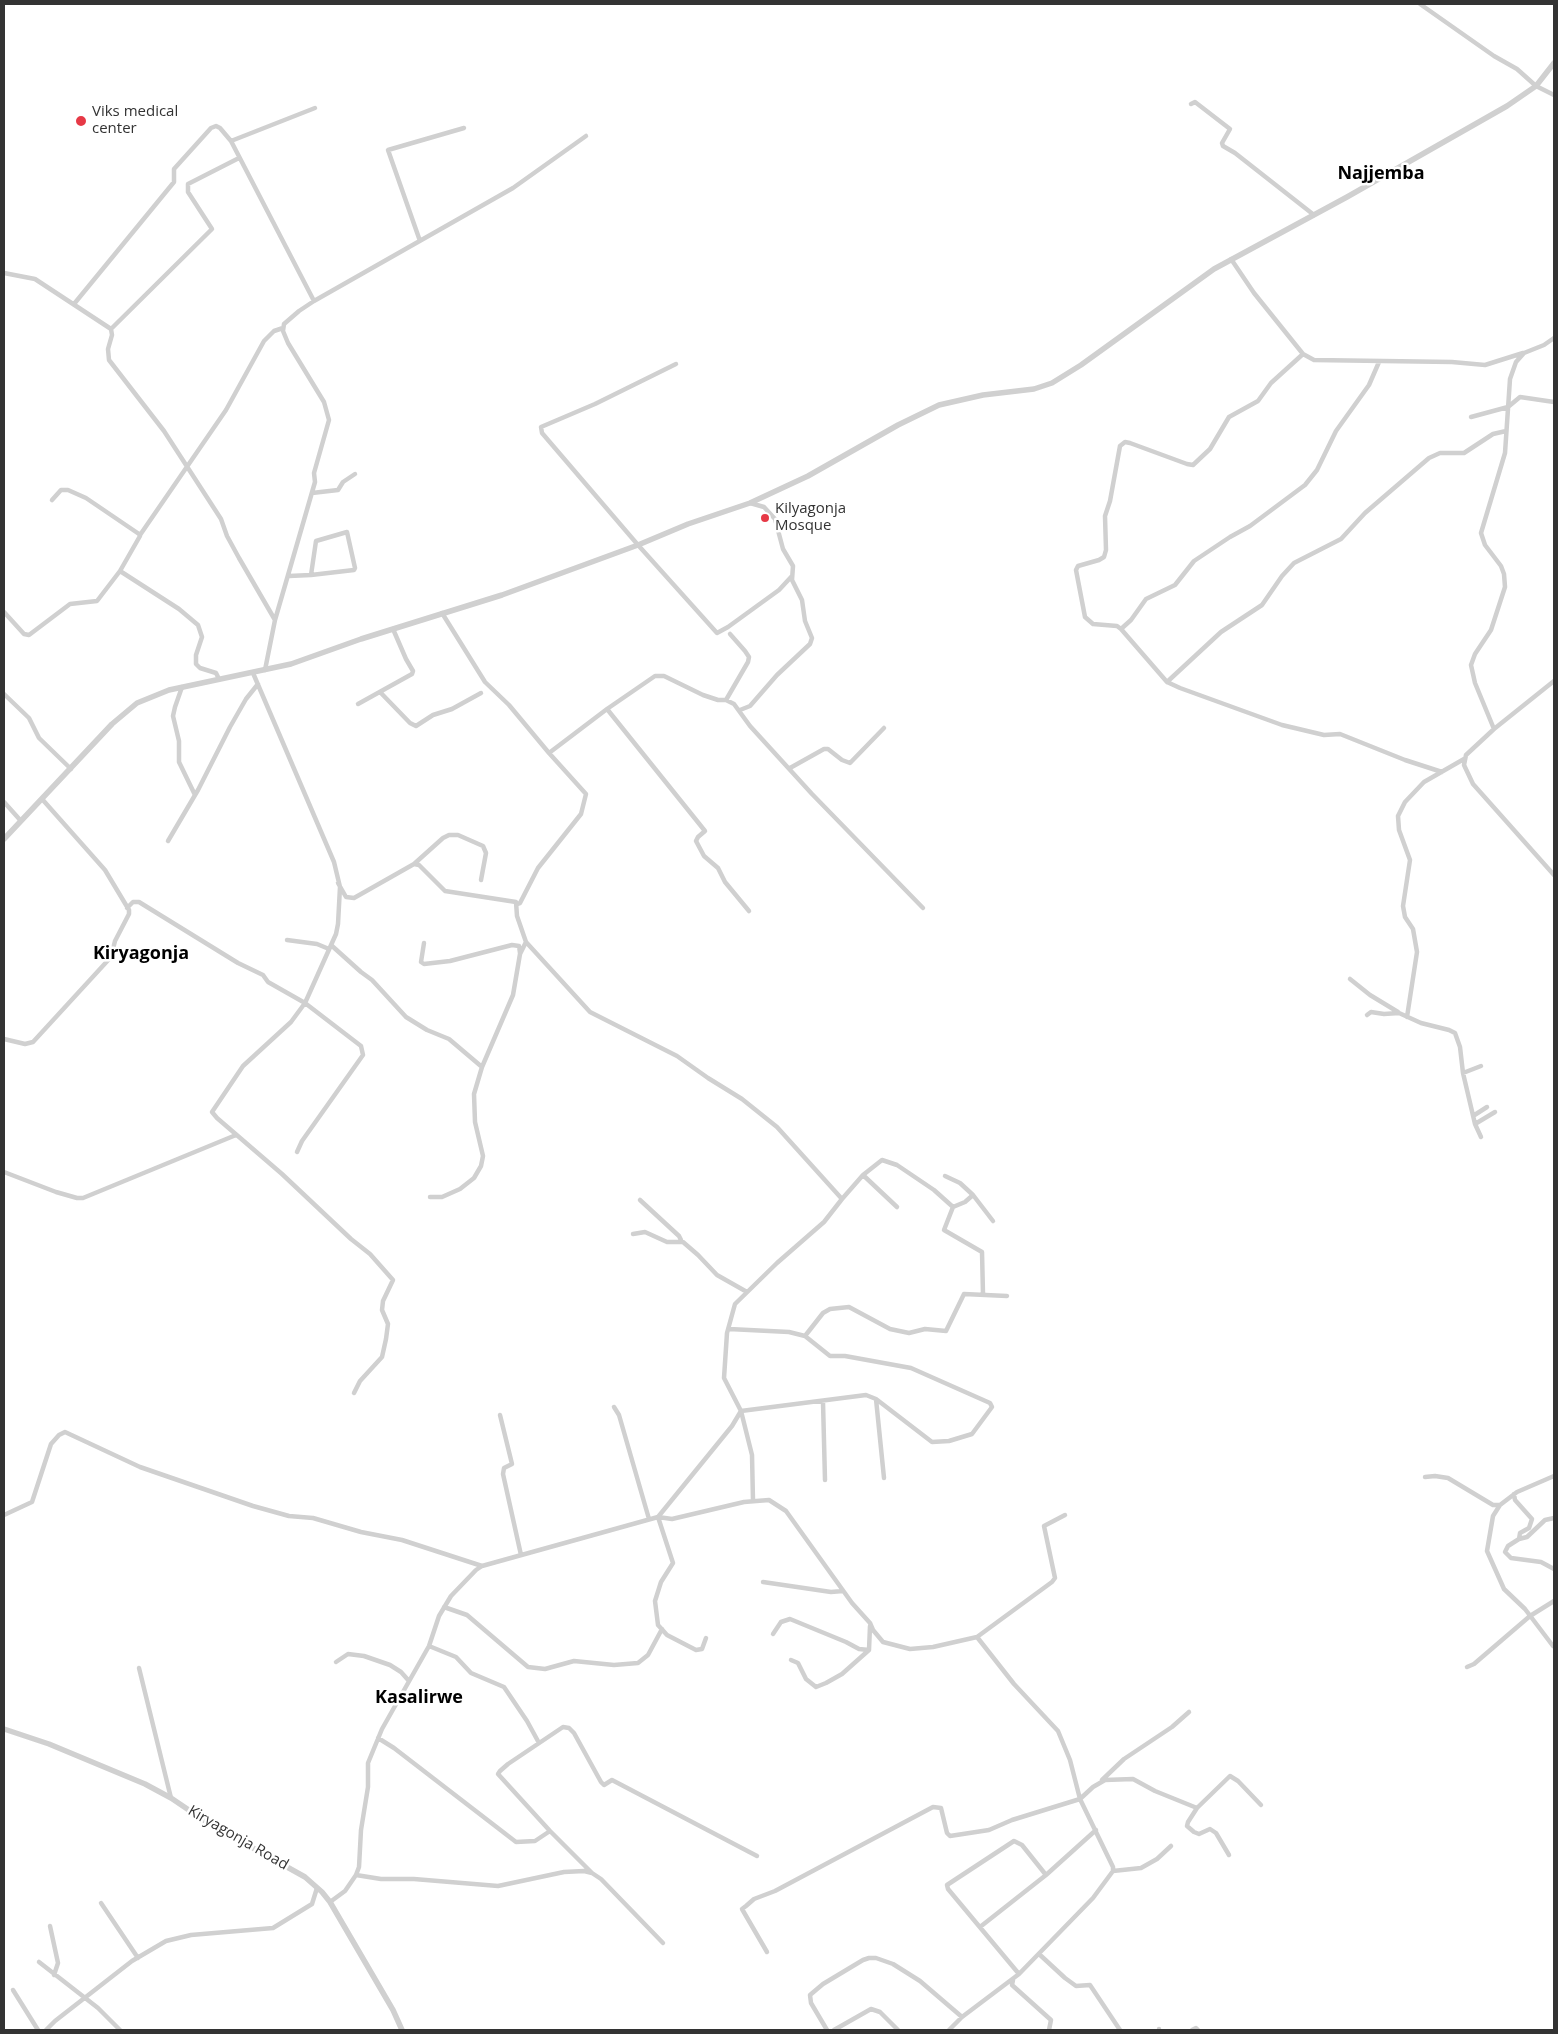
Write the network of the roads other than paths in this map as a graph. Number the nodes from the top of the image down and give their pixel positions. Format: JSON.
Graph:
{"nodes":[{"id":1,"x":1420,"y":4,"type":"edge"},
{"id":2,"x":1554,"y":62,"type":"edge"},
{"id":3,"x":1536,"y":86,"type":"junction"},
{"id":4,"x":1554,"y":95,"type":"edge"},
{"id":5,"x":1191,"y":104,"type":"dead end"},
{"id":6,"x":314,"y":108,"type":"dead end"},
{"id":7,"x":464,"y":128,"type":"dead end"},
{"id":8,"x":586,"y":136,"type":"dead end"},
{"id":9,"x":231,"y":141,"type":"junction"},
{"id":10,"x":239,"y":158,"type":"junction"},
{"id":11,"x":1314,"y":214,"type":"junction"},
{"id":12,"x":420,"y":241,"type":"junction"},
{"id":13,"x":1230,"y":259,"type":"junction"},
{"id":14,"x":4,"y":273,"type":"edge"},
{"id":15,"x":314,"y":301,"type":"junction"},
{"id":16,"x":74,"y":304,"type":"junction"},
{"id":17,"x":283,"y":328,"type":"junction"},
{"id":18,"x":111,"y":329,"type":"junction"},
{"id":19,"x":1554,"y":338,"type":"edge"},
{"id":20,"x":1524,"y":353,"type":"junction"},
{"id":21,"x":1303,"y":354,"type":"junction"},
{"id":22,"x":1379,"y":362,"type":"junction"},
{"id":23,"x":676,"y":364,"type":"dead end"},
{"id":24,"x":1554,"y":402,"type":"edge"},
{"id":25,"x":1508,"y":407,"type":"junction"},
{"id":26,"x":1470,"y":417,"type":"dead end"},
{"id":27,"x":1506,"y":431,"type":"junction"},
{"id":28,"x":187,"y":467,"type":"junction"},
{"id":29,"x":355,"y":474,"type":"dead end"},
{"id":30,"x":312,"y":493,"type":"junction"},
{"id":31,"x":52,"y":500,"type":"dead end"},
{"id":32,"x":750,"y":503,"type":"junction"},
{"id":33,"x":140,"y":535,"type":"junction"},
{"id":34,"x":638,"y":545,"type":"junction"},
{"id":35,"x":120,"y":571,"type":"junction"},
{"id":36,"x":311,"y":575,"type":"junction"},
{"id":37,"x":289,"y":576,"type":"junction"},
{"id":38,"x":792,"y":576,"type":"junction"},
{"id":39,"x":4,"y":612,"type":"edge"},
{"id":40,"x":442,"y":612,"type":"junction"},
{"id":41,"x":275,"y":620,"type":"junction"},
{"id":42,"x":393,"y":629,"type":"junction"},
{"id":43,"x":1121,"y":629,"type":"junction"},
{"id":44,"x":730,"y":634,"type":"dead end"},
{"id":45,"x":266,"y":670,"type":"junction"},
{"id":46,"x":253,"y":673,"type":"junction"},
{"id":47,"x":219,"y":679,"type":"junction"},
{"id":48,"x":1554,"y":681,"type":"edge"},
{"id":49,"x":1167,"y":682,"type":"junction"},
{"id":50,"x":258,"y":684,"type":"junction"},
{"id":51,"x":182,"y":687,"type":"junction"},
{"id":52,"x":380,"y":692,"type":"junction"},
{"id":53,"x":481,"y":693,"type":"dead end"},
{"id":54,"x":4,"y":694,"type":"edge"},
{"id":55,"x":726,"y":700,"type":"junction"},
{"id":56,"x":358,"y":704,"type":"dead end"},
{"id":57,"x":607,"y":709,"type":"junction"},
{"id":58,"x":740,"y":710,"type":"junction"},
{"id":59,"x":884,"y":728,"type":"dead end"},
{"id":60,"x":1494,"y":729,"type":"junction"},
{"id":61,"x":549,"y":753,"type":"junction"},
{"id":62,"x":1464,"y":759,"type":"junction"},
{"id":63,"x":790,"y":768,"type":"junction"},
{"id":64,"x":71,"y":769,"type":"junction"},
{"id":65,"x":1442,"y":772,"type":"junction"},
{"id":66,"x":195,"y":795,"type":"junction"},
{"id":67,"x":42,"y":799,"type":"junction"},
{"id":68,"x":4,"y":802,"type":"edge"},
{"id":69,"x":21,"y":821,"type":"junction"},
{"id":70,"x":4,"y":840,"type":"edge"},
{"id":71,"x":168,"y":841,"type":"dead end"},
{"id":72,"x":414,"y":864,"type":"junction"},
{"id":73,"x":1554,"y":875,"type":"edge"},
{"id":74,"x":481,"y":880,"type":"dead end"},
{"id":75,"x":338,"y":883,"type":"junction"},
{"id":76,"x":517,"y":904,"type":"junction"},
{"id":77,"x":127,"y":908,"type":"junction"},
{"id":78,"x":923,"y":908,"type":"dead end"},
{"id":79,"x":749,"y":911,"type":"dead end"},
{"id":80,"x":287,"y":940,"type":"dead end"},
{"id":81,"x":526,"y":942,"type":"junction"},
{"id":82,"x":424,"y":943,"type":"dead end"},
{"id":83,"x":330,"y":947,"type":"junction"},
{"id":84,"x":520,"y":954,"type":"junction"},
{"id":85,"x":1350,"y":979,"type":"dead end"},
{"id":86,"x":305,"y":1003,"type":"junction"},
{"id":87,"x":1399,"y":1013,"type":"junction"},
{"id":88,"x":1367,"y":1015,"type":"dead end"},
{"id":89,"x":1407,"y":1017,"type":"junction"},
{"id":90,"x":4,"y":1039,"type":"edge"},
{"id":91,"x":1481,"y":1066,"type":"dead end"},
{"id":92,"x":482,"y":1067,"type":"junction"},
{"id":93,"x":1463,"y":1073,"type":"junction"},
{"id":94,"x":1487,"y":1107,"type":"dead end"},
{"id":95,"x":1495,"y":1112,"type":"dead end"},
{"id":96,"x":1473,"y":1116,"type":"junction"},
{"id":97,"x":1475,"y":1124,"type":"junction"},
{"id":98,"x":236,"y":1135,"type":"junction"},
{"id":99,"x":1481,"y":1137,"type":"dead end"},
{"id":100,"x":297,"y":1152,"type":"dead end"},
{"id":101,"x":4,"y":1172,"type":"edge"},
{"id":102,"x":863,"y":1174,"type":"junction"},
{"id":103,"x":946,"y":1176,"type":"dead end"},
{"id":104,"x":973,"y":1195,"type":"junction"},
{"id":105,"x":430,"y":1197,"type":"dead end"},
{"id":106,"x":842,"y":1199,"type":"junction"},
{"id":107,"x":640,"y":1200,"type":"dead end"},
{"id":108,"x":897,"y":1207,"type":"dead end"},
{"id":109,"x":953,"y":1207,"type":"junction"},
{"id":110,"x":993,"y":1220,"type":"dead end"},
{"id":111,"x":632,"y":1234,"type":"dead end"},
{"id":112,"x":678,"y":1242,"type":"junction"},
{"id":113,"x":747,"y":1292,"type":"junction"},
{"id":114,"x":983,"y":1294,"type":"junction"},
{"id":115,"x":1007,"y":1296,"type":"dead end"},
{"id":116,"x":728,"y":1329,"type":"junction"},
{"id":117,"x":805,"y":1336,"type":"junction"},
{"id":118,"x":354,"y":1393,"type":"dead end"},
{"id":119,"x":876,"y":1399,"type":"junction"},
{"id":120,"x":823,"y":1402,"type":"junction"},
{"id":121,"x":614,"y":1407,"type":"dead end"},
{"id":122,"x":741,"y":1411,"type":"junction"},
{"id":123,"x":500,"y":1415,"type":"dead end"},
{"id":124,"x":1554,"y":1476,"type":"edge"},
{"id":125,"x":1425,"y":1477,"type":"dead end"},
{"id":126,"x":884,"y":1478,"type":"dead end"},
{"id":127,"x":825,"y":1480,"type":"dead end"},
{"id":128,"x":1514,"y":1494,"type":"junction"},
{"id":129,"x":753,"y":1501,"type":"junction"},
{"id":130,"x":1500,"y":1504,"type":"junction"},
{"id":131,"x":1065,"y":1514,"type":"dead end"},
{"id":132,"x":4,"y":1515,"type":"edge"},
{"id":133,"x":658,"y":1517,"type":"junction"},
{"id":134,"x":1554,"y":1518,"type":"edge"},
{"id":135,"x":649,"y":1519,"type":"junction"},
{"id":136,"x":1519,"y":1539,"type":"junction"},
{"id":137,"x":521,"y":1555,"type":"junction"},
{"id":138,"x":482,"y":1566,"type":"junction"},
{"id":139,"x":1554,"y":1569,"type":"edge"},
{"id":140,"x":763,"y":1582,"type":"dead end"},
{"id":141,"x":843,"y":1591,"type":"junction"},
{"id":142,"x":1554,"y":1601,"type":"edge"},
{"id":143,"x":444,"y":1607,"type":"junction"},
{"id":144,"x":1530,"y":1616,"type":"junction"},
{"id":145,"x":870,"y":1622,"type":"junction"},
{"id":146,"x":662,"y":1629,"type":"junction"},
{"id":147,"x":773,"y":1634,"type":"dead end"},
{"id":148,"x":977,"y":1637,"type":"junction"},
{"id":149,"x":706,"y":1638,"type":"dead end"},
{"id":150,"x":429,"y":1646,"type":"junction"},
{"id":151,"x":1553,"y":1646,"type":"dead end"},
{"id":152,"x":869,"y":1650,"type":"junction"},
{"id":153,"x":791,"y":1660,"type":"dead end"},
{"id":154,"x":336,"y":1662,"type":"dead end"},
{"id":155,"x":1467,"y":1667,"type":"dead end"},
{"id":156,"x":139,"y":1668,"type":"dead end"},
{"id":157,"x":408,"y":1681,"type":"junction"},
{"id":158,"x":1189,"y":1712,"type":"dead end"},
{"id":159,"x":4,"y":1729,"type":"edge"},
{"id":160,"x":378,"y":1738,"type":"junction"},
{"id":161,"x":539,"y":1743,"type":"junction"},
{"id":162,"x":1102,"y":1780,"type":"junction"},
{"id":163,"x":171,"y":1798,"type":"junction"},
{"id":164,"x":1080,"y":1799,"type":"junction"},
{"id":165,"x":1261,"y":1805,"type":"dead end"},
{"id":166,"x":1197,"y":1808,"type":"junction"},
{"id":167,"x":1096,"y":1830,"type":"junction"},
{"id":168,"x":550,"y":1831,"type":"junction"},
{"id":169,"x":1171,"y":1846,"type":"dead end"},
{"id":170,"x":1229,"y":1855,"type":"dead end"},
{"id":171,"x":757,"y":1856,"type":"dead end"},
{"id":172,"x":1113,"y":1871,"type":"junction"},
{"id":173,"x":592,"y":1873,"type":"junction"},
{"id":174,"x":356,"y":1875,"type":"junction"},
{"id":175,"x":1046,"y":1875,"type":"junction"},
{"id":176,"x":317,"y":1888,"type":"junction"},
{"id":177,"x":330,"y":1902,"type":"junction"},
{"id":178,"x":101,"y":1903,"type":"dead end"},
{"id":179,"x":50,"y":1926,"type":"dead end"},
{"id":180,"x":980,"y":1928,"type":"junction"},
{"id":181,"x":663,"y":1943,"type":"dead end"},
{"id":182,"x":767,"y":1952,"type":"dead end"},
{"id":183,"x":1039,"y":1954,"type":"junction"},
{"id":184,"x":138,"y":1958,"type":"junction"},
{"id":185,"x":39,"y":1962,"type":"dead end"},
{"id":186,"x":1019,"y":1974,"type":"junction"},
{"id":187,"x":54,"y":1975,"type":"junction"},
{"id":188,"x":1013,"y":1980,"type":"junction"},
{"id":189,"x":13,"y":1990,"type":"dead end"},
{"id":190,"x":84,"y":1998,"type":"junction"},
{"id":191,"x":962,"y":2017,"type":"junction"},
{"id":192,"x":38,"y":2030,"type":"edge"},
{"id":193,"x":46,"y":2030,"type":"edge"},
{"id":194,"x":120,"y":2030,"type":"edge"},
{"id":195,"x":402,"y":2030,"type":"edge"},
{"id":196,"x":827,"y":2030,"type":"edge"},
{"id":197,"x":834,"y":2030,"type":"edge"},
{"id":198,"x":898,"y":2030,"type":"edge"},
{"id":199,"x":949,"y":2030,"type":"edge"},
{"id":200,"x":1049,"y":2030,"type":"edge"},
{"id":201,"x":1120,"y":2030,"type":"edge"},
{"id":202,"x":1192,"y":2030,"type":"edge"},
{"id":203,"x":1198,"y":2030,"type":"edge"}],
"edges":[{"from":1,"to":3,"type":"street"},
{"from":2,"to":3,"type":"street"},
{"from":3,"to":4,"type":"street"},
{"from":3,"to":11,"type":"street"},
{"from":5,"to":11,"type":"street"},
{"from":6,"to":9,"type":"street"},
{"from":7,"to":12,"type":"street"},
{"from":8,"to":12,"type":"street"},
{"from":9,"to":10,"type":"street"},
{"from":9,"to":16,"type":"street"},
{"from":10,"to":15,"type":"street"},
{"from":10,"to":18,"type":"street"},
{"from":11,"to":13,"type":"street"},
{"from":12,"to":15,"type":"street"},
{"from":13,"to":21,"type":"street"},
{"from":13,"to":32,"type":"street"},
{"from":14,"to":16,"type":"street"},
{"from":15,"to":17,"type":"street"},
{"from":16,"to":18,"type":"street"},
{"from":17,"to":28,"type":"street"},
{"from":17,"to":30,"type":"street"},
{"from":18,"to":28,"type":"street"},
{"from":19,"to":20,"type":"street"},
{"from":20,"to":22,"type":"street"},
{"from":20,"to":25,"type":"street"},
{"from":21,"to":22,"type":"street"},
{"from":21,"to":43,"type":"street"},
{"from":22,"to":43,"type":"street"},
{"from":23,"to":34,"type":"street"},
{"from":24,"to":25,"type":"street"},
{"from":25,"to":26,"type":"street"},
{"from":25,"to":27,"type":"street"},
{"from":27,"to":49,"type":"street"},
{"from":27,"to":60,"type":"street"},
{"from":28,"to":33,"type":"street"},
{"from":28,"to":41,"type":"street"},
{"from":29,"to":30,"type":"street"},
{"from":30,"to":37,"type":"street"},
{"from":31,"to":33,"type":"street"},
{"from":32,"to":34,"type":"street"},
{"from":32,"to":38,"type":"street"},
{"from":33,"to":35,"type":"street"},
{"from":34,"to":38,"type":"street"},
{"from":34,"to":40,"type":"street"},
{"from":35,"to":39,"type":"street"},
{"from":35,"to":47,"type":"street"},
{"from":36,"to":36,"type":"street"},
{"from":36,"to":37,"type":"street"},
{"from":37,"to":41,"type":"street"},
{"from":38,"to":58,"type":"street"},
{"from":40,"to":42,"type":"street"},
{"from":40,"to":61,"type":"street"},
{"from":41,"to":45,"type":"street"},
{"from":42,"to":45,"type":"street"},
{"from":42,"to":52,"type":"street"},
{"from":43,"to":49,"type":"street"},
{"from":44,"to":55,"type":"street"},
{"from":45,"to":46,"type":"street"},
{"from":46,"to":47,"type":"street"},
{"from":46,"to":50,"type":"street"},
{"from":47,"to":51,"type":"street"},
{"from":48,"to":60,"type":"street"},
{"from":49,"to":65,"type":"street"},
{"from":50,"to":66,"type":"street"},
{"from":50,"to":75,"type":"street"},
{"from":51,"to":64,"type":"street"},
{"from":51,"to":66,"type":"street"},
{"from":52,"to":53,"type":"street"},
{"from":52,"to":56,"type":"street"},
{"from":54,"to":64,"type":"street"},
{"from":55,"to":57,"type":"street"},
{"from":55,"to":58,"type":"street"},
{"from":57,"to":61,"type":"street"},
{"from":57,"to":79,"type":"street"},
{"from":58,"to":63,"type":"street"},
{"from":59,"to":63,"type":"street"},
{"from":60,"to":62,"type":"street"},
{"from":61,"to":76,"type":"street"},
{"from":62,"to":65,"type":"street"},
{"from":62,"to":73,"type":"street"},
{"from":63,"to":78,"type":"street"},
{"from":64,"to":67,"type":"street"},
{"from":65,"to":89,"type":"street"},
{"from":66,"to":71,"type":"street"},
{"from":67,"to":69,"type":"street"},
{"from":67,"to":77,"type":"street"},
{"from":68,"to":69,"type":"street"},
{"from":69,"to":70,"type":"street"},
{"from":72,"to":74,"type":"street"},
{"from":72,"to":75,"type":"street"},
{"from":72,"to":76,"type":"street"},
{"from":75,"to":83,"type":"street"},
{"from":76,"to":81,"type":"street"},
{"from":77,"to":86,"type":"street"},
{"from":77,"to":90,"type":"street"},
{"from":80,"to":83,"type":"street"},
{"from":81,"to":84,"type":"street"},
{"from":81,"to":106,"type":"street"},
{"from":82,"to":84,"type":"street"},
{"from":83,"to":86,"type":"street"},
{"from":83,"to":92,"type":"street"},
{"from":84,"to":92,"type":"street"},
{"from":85,"to":87,"type":"street"},
{"from":86,"to":98,"type":"street"},
{"from":86,"to":100,"type":"street"},
{"from":87,"to":88,"type":"street"},
{"from":87,"to":89,"type":"street"},
{"from":89,"to":93,"type":"street"},
{"from":91,"to":93,"type":"street"},
{"from":92,"to":105,"type":"street"},
{"from":93,"to":96,"type":"street"},
{"from":94,"to":96,"type":"street"},
{"from":95,"to":97,"type":"street"},
{"from":96,"to":97,"type":"street"},
{"from":97,"to":99,"type":"street"},
{"from":98,"to":101,"type":"street"},
{"from":98,"to":118,"type":"street"},
{"from":102,"to":106,"type":"street"},
{"from":102,"to":108,"type":"street"},
{"from":102,"to":109,"type":"street"},
{"from":103,"to":104,"type":"street"},
{"from":104,"to":109,"type":"street"},
{"from":104,"to":110,"type":"street"},
{"from":106,"to":113,"type":"street"},
{"from":107,"to":112,"type":"street"},
{"from":109,"to":114,"type":"street"},
{"from":111,"to":112,"type":"street"},
{"from":112,"to":113,"type":"street"},
{"from":113,"to":116,"type":"street"},
{"from":114,"to":115,"type":"street"},
{"from":114,"to":117,"type":"street"},
{"from":116,"to":117,"type":"street"},
{"from":116,"to":122,"type":"street"},
{"from":117,"to":119,"type":"street"},
{"from":119,"to":120,"type":"street"},
{"from":119,"to":126,"type":"street"},
{"from":120,"to":122,"type":"street"},
{"from":120,"to":127,"type":"street"},
{"from":121,"to":135,"type":"street"},
{"from":122,"to":129,"type":"street"},
{"from":122,"to":133,"type":"street"},
{"from":123,"to":137,"type":"street"},
{"from":124,"to":128,"type":"street"},
{"from":125,"to":130,"type":"street"},
{"from":128,"to":130,"type":"street"},
{"from":128,"to":136,"type":"street"},
{"from":129,"to":133,"type":"street"},
{"from":129,"to":141,"type":"street"},
{"from":130,"to":144,"type":"street"},
{"from":131,"to":148,"type":"street"},
{"from":132,"to":138,"type":"street"},
{"from":133,"to":135,"type":"street"},
{"from":133,"to":146,"type":"street"},
{"from":134,"to":136,"type":"street"},
{"from":135,"to":137,"type":"street"},
{"from":136,"to":139,"type":"street"},
{"from":137,"to":138,"type":"street"},
{"from":138,"to":143,"type":"street"},
{"from":140,"to":141,"type":"street"},
{"from":141,"to":145,"type":"street"},
{"from":142,"to":144,"type":"street"},
{"from":143,"to":146,"type":"street"},
{"from":143,"to":150,"type":"street"},
{"from":144,"to":151,"type":"street"},
{"from":144,"to":155,"type":"street"},
{"from":145,"to":148,"type":"street"},
{"from":145,"to":152,"type":"street"},
{"from":146,"to":149,"type":"street"},
{"from":147,"to":152,"type":"street"},
{"from":148,"to":164,"type":"street"},
{"from":150,"to":157,"type":"street"},
{"from":150,"to":161,"type":"street"},
{"from":152,"to":153,"type":"street"},
{"from":154,"to":157,"type":"street"},
{"from":156,"to":163,"type":"street"},
{"from":157,"to":160,"type":"street"},
{"from":158,"to":162,"type":"street"},
{"from":159,"to":163,"type":"street","name":"Kiryagonja Road"},
{"from":160,"to":168,"type":"street"},
{"from":160,"to":174,"type":"street"},
{"from":161,"to":168,"type":"street"},
{"from":161,"to":171,"type":"street"},
{"from":162,"to":164,"type":"street"},
{"from":162,"to":166,"type":"street"},
{"from":163,"to":176,"type":"street","name":"Kiryagonja Road"},
{"from":164,"to":167,"type":"street"},
{"from":164,"to":182,"type":"street"},
{"from":165,"to":166,"type":"street"},
{"from":166,"to":170,"type":"street"},
{"from":167,"to":172,"type":"street"},
{"from":167,"to":175,"type":"street"},
{"from":168,"to":173,"type":"street"},
{"from":169,"to":172,"type":"street"},
{"from":172,"to":183,"type":"street"},
{"from":173,"to":174,"type":"street"},
{"from":173,"to":181,"type":"street"},
{"from":174,"to":177,"type":"street"},
{"from":175,"to":180,"type":"street"},
{"from":175,"to":180,"type":"street"},
{"from":176,"to":177,"type":"street","name":"Kiryagonja Road"},
{"from":176,"to":184,"type":"street"},
{"from":177,"to":195,"type":"street","name":"Kiryagonja Road"},
{"from":178,"to":184,"type":"street"},
{"from":179,"to":187,"type":"street"},
{"from":180,"to":186,"type":"street"},
{"from":183,"to":186,"type":"street"},
{"from":183,"to":201,"type":"street"},
{"from":184,"to":190,"type":"street"},
{"from":185,"to":187,"type":"street"},
{"from":186,"to":188,"type":"street"},
{"from":187,"to":190,"type":"street"},
{"from":188,"to":191,"type":"street"},
{"from":188,"to":200,"type":"street"},
{"from":189,"to":192,"type":"street"},
{"from":190,"to":193,"type":"street"},
{"from":190,"to":194,"type":"street"},
{"from":191,"to":196,"type":"street"},
{"from":191,"to":199,"type":"street"},
{"from":197,"to":198,"type":"street"},
{"from":202,"to":203,"type":"street"}]}
